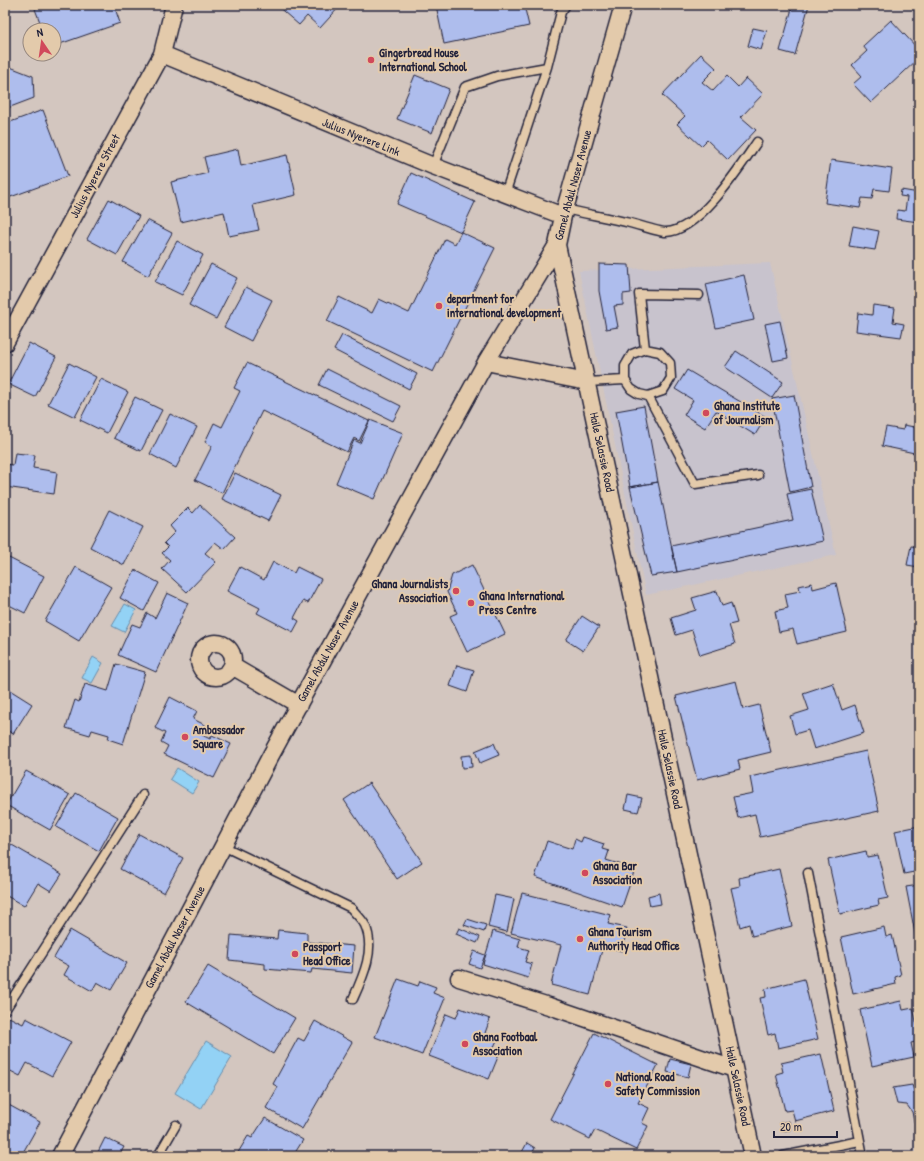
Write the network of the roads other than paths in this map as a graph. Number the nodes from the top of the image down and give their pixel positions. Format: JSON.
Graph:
{"nodes":[{"id":1,"x":174,"y":5,"type":"edge"},
{"id":2,"x":566,"y":5,"type":"edge"},
{"id":3,"x":623,"y":5,"type":"edge"},
{"id":4,"x":162,"y":54,"type":"junction"},
{"id":5,"x":547,"y":67,"type":"junction"},
{"id":6,"x":757,"y":142,"type":"dead end"},
{"id":7,"x":433,"y":166,"type":"junction"},
{"id":8,"x":505,"y":194,"type":"junction"},
{"id":9,"x":564,"y":213,"type":"junction"},
{"id":10,"x":557,"y":245,"type":"junction"},
{"id":11,"x":699,"y":295,"type":"dead end"},
{"id":12,"x":5,"y":343,"type":"edge"},
{"id":13,"x":645,"y":349,"type":"junction"},
{"id":14,"x":486,"y":362,"type":"junction"},
{"id":15,"x":625,"y":380,"type":"junction"},
{"id":16,"x":587,"y":382,"type":"junction"},
{"id":17,"x":648,"y":396,"type":"junction"},
{"id":18,"x":758,"y":475,"type":"dead end"},
{"id":19,"x":232,"y":666,"type":"dead end"},
{"id":20,"x":299,"y":704,"type":"junction"},
{"id":21,"x":143,"y":795,"type":"dead end"},
{"id":22,"x":223,"y":846,"type":"junction"},
{"id":23,"x":808,"y":873,"type":"dead end"},
{"id":24,"x":458,"y":978,"type":"dead end"},
{"id":25,"x":353,"y":999,"type":"dead end"},
{"id":26,"x":5,"y":1010,"type":"edge"},
{"id":27,"x":734,"y":1069,"type":"junction"},
{"id":28,"x":176,"y":1125,"type":"dead end"},
{"id":29,"x":860,"y":1141,"type":"junction"},
{"id":30,"x":60,"y":1156,"type":"edge"},
{"id":31,"x":158,"y":1156,"type":"edge"},
{"id":32,"x":753,"y":1156,"type":"edge"},
{"id":33,"x":783,"y":1156,"type":"edge"},
{"id":34,"x":862,"y":1156,"type":"edge"}],
"edges":[{"from":1,"to":4,"type":"street","name":"Julius Nyerere Street"},
{"from":2,"to":5,"type":"lane"},
{"from":3,"to":9,"type":"street","name":"Gamel Abdul Naser Avenue"},
{"from":4,"to":7,"type":"street","name":"Julius Nyerere Link"},
{"from":4,"to":12,"type":"street","name":"Julius Nyerere Street"},
{"from":5,"to":7,"type":"lane"},
{"from":5,"to":8,"type":"lane"},
{"from":6,"to":9,"type":"lane"},
{"from":7,"to":8,"type":"street","name":"Julius Nyerere Link"},
{"from":8,"to":9,"type":"street","name":"Julius Nyerere Link"},
{"from":9,"to":10,"type":"street","name":"Gamel Abdul Naser Avenue"},
{"from":10,"to":14,"type":"street","name":"Gamel Abdul Naser Avenue"},
{"from":10,"to":16,"type":"street","name":"Haile Selassie Road"},
{"from":11,"to":13,"type":"lane"},
{"from":13,"to":15,"type":"lane"},
{"from":13,"to":17,"type":"lane"},
{"from":14,"to":16,"type":"street"},
{"from":14,"to":20,"type":"street","name":"Gamel Abdul Naser Avenue"},
{"from":15,"to":16,"type":"lane"},
{"from":15,"to":17,"type":"lane"},
{"from":16,"to":27,"type":"street","name":"Haile Selassie Road"},
{"from":17,"to":18,"type":"lane"},
{"from":19,"to":20,"type":"street"},
{"from":20,"to":22,"type":"street","name":"Gamel Abdul Naser Avenue"},
{"from":21,"to":26,"type":"lane"},
{"from":22,"to":25,"type":"lane"},
{"from":22,"to":30,"type":"street","name":"Gamel Abdul Naser Avenue"},
{"from":23,"to":29,"type":"lane"},
{"from":24,"to":27,"type":"street"},
{"from":27,"to":32,"type":"street","name":"Haile Selassie Road"},
{"from":28,"to":31,"type":"lane"},
{"from":29,"to":33,"type":"lane"},
{"from":29,"to":34,"type":"lane"}]}
